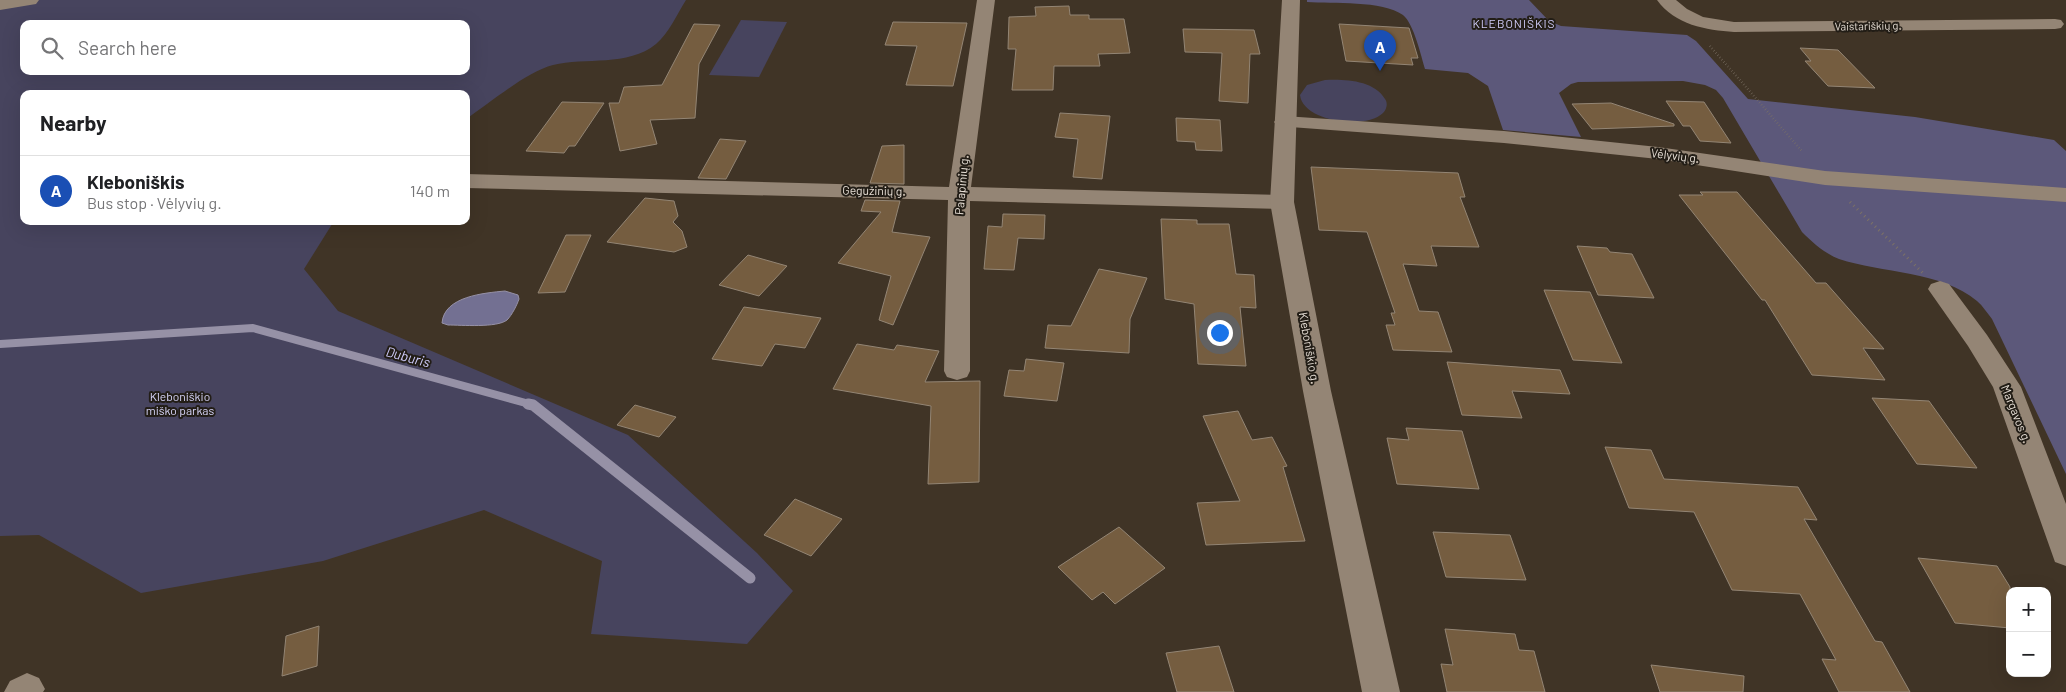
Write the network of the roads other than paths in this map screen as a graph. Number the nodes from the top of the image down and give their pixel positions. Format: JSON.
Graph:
{"nodes":[{"id":1,"x":30,"y":0,"type":"edge"},
{"id":2,"x":986,"y":0,"type":"edge"},
{"id":3,"x":1291,"y":0,"type":"edge"},
{"id":4,"x":1666,"y":0,"type":"edge"},
{"id":5,"x":0,"y":6,"type":"edge"},
{"id":6,"x":2055,"y":24,"type":"dead end"},
{"id":7,"x":1284,"y":122,"type":"junction"},
{"id":8,"x":470,"y":180,"type":"edge"},
{"id":9,"x":959,"y":193,"type":"junction"},
{"id":10,"x":2066,"y":195,"type":"edge"},
{"id":11,"x":1282,"y":202,"type":"junction"},
{"id":12,"x":1940,"y":289,"type":"dead end"},
{"id":13,"x":957,"y":371,"type":"dead end"},
{"id":14,"x":2066,"y":553,"type":"edge"},
{"id":15,"x":1381,"y":692,"type":"edge"}],
"edges":[{"from":1,"to":5,"type":"street"},
{"from":2,"to":9,"type":"street","name":"Palapinių g."},
{"from":3,"to":7,"type":"street","name":"Kleboniškio g."},
{"from":4,"to":6,"type":"street","name":"Vaistariškių g."},
{"from":7,"to":10,"type":"street","name":"Vėlyvių g."},
{"from":7,"to":11,"type":"street","name":"Kleboniškio g."},
{"from":8,"to":9,"type":"street","name":"Gegužinių g."},
{"from":9,"to":11,"type":"street","name":"Gegužinių g."},
{"from":9,"to":13,"type":"street","name":"Palapinių g."},
{"from":11,"to":15,"type":"street","name":"Kleboniškio g."},
{"from":12,"to":14,"type":"street","name":"Margavos g."}]}
